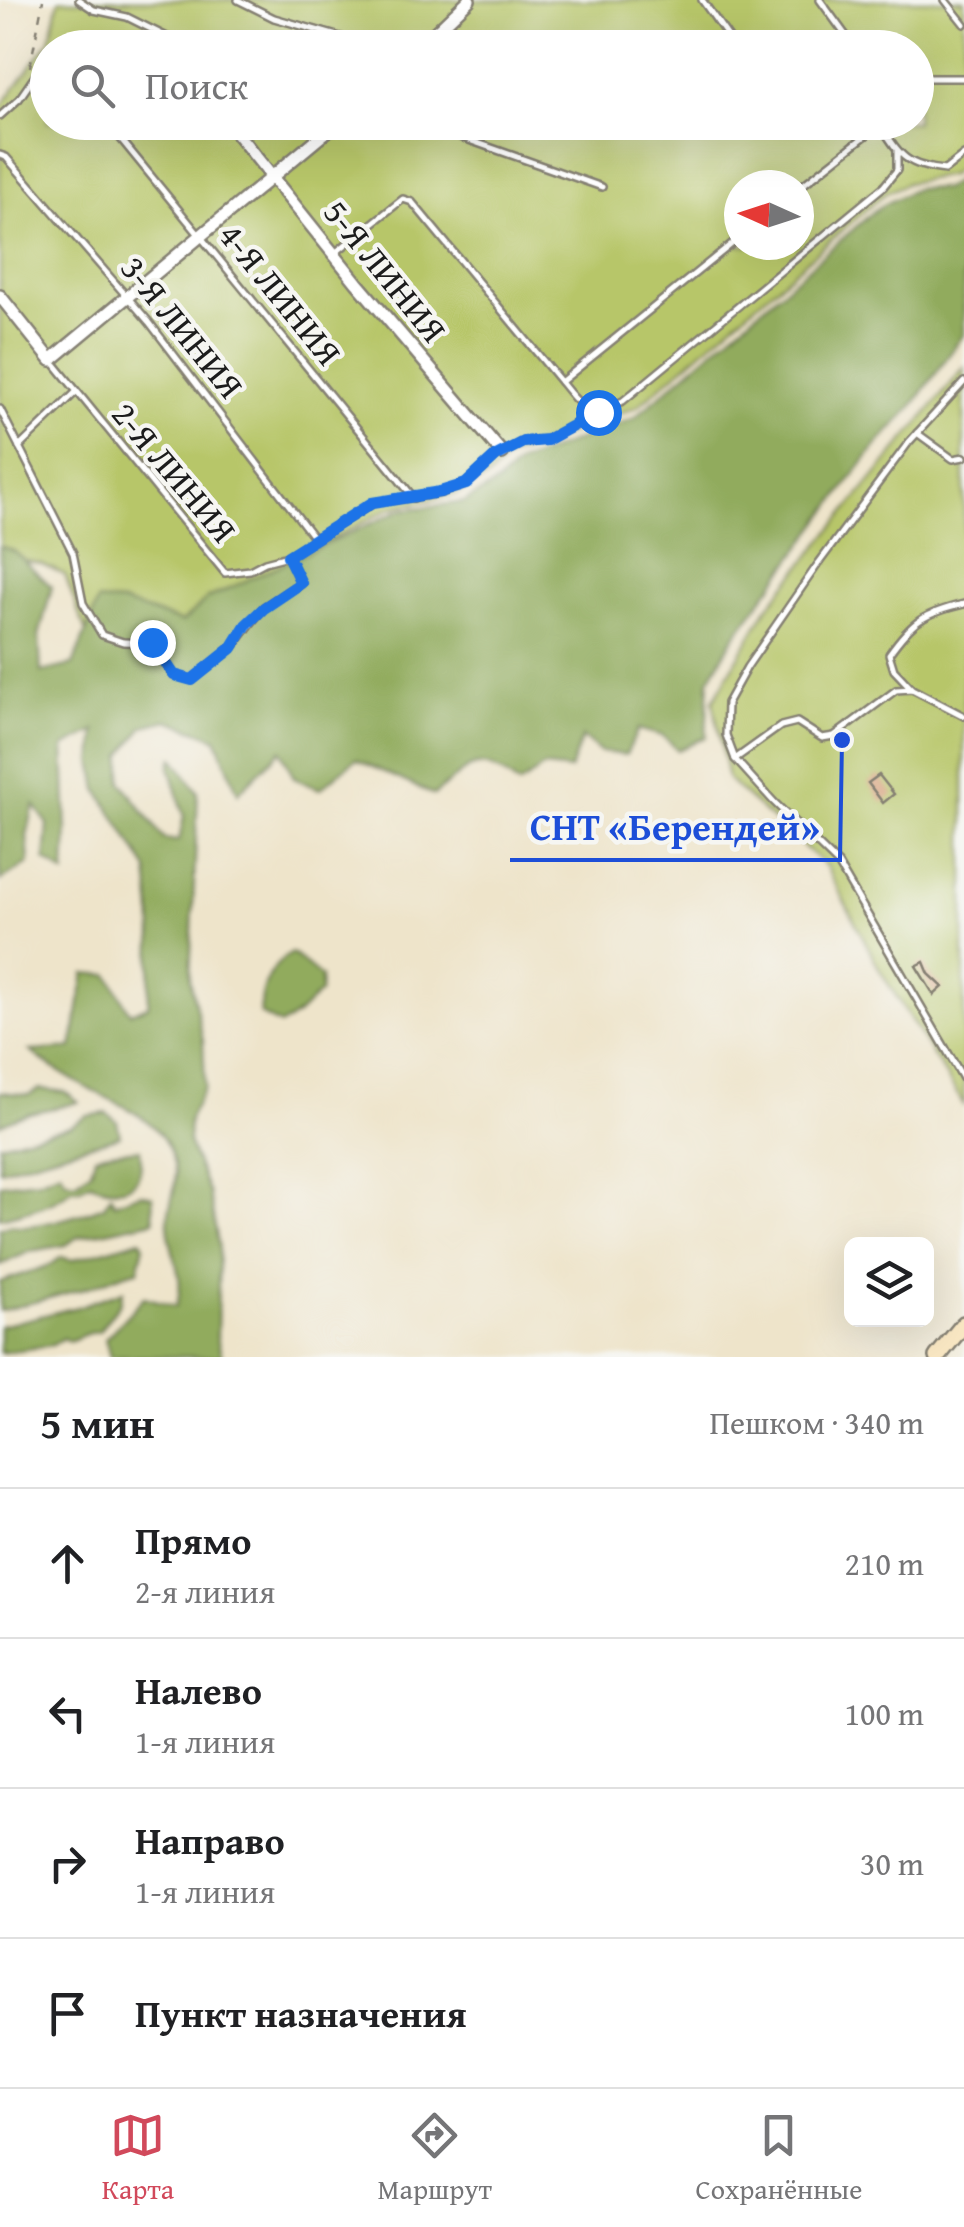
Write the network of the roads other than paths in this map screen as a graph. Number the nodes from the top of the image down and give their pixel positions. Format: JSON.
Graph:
{"nodes":[{"id":1,"x":78,"y":0,"type":"edge"},
{"id":2,"x":238,"y":0,"type":"edge"},
{"id":3,"x":469,"y":0,"type":"edge"},
{"id":4,"x":702,"y":0,"type":"edge"},
{"id":5,"x":820,"y":0,"type":"edge"},
{"id":6,"x":944,"y":0,"type":"edge"},
{"id":7,"x":964,"y":24,"type":"edge"},
{"id":8,"x":444,"y":25,"type":"junction"},
{"id":9,"x":151,"y":30,"type":"edge"},
{"id":10,"x":316,"y":30,"type":"edge"},
{"id":11,"x":439,"y":30,"type":"edge"},
{"id":12,"x":457,"y":30,"type":"edge"},
{"id":13,"x":723,"y":30,"type":"edge"},
{"id":14,"x":842,"y":30,"type":"edge"},
{"id":15,"x":934,"y":78,"type":"edge"},
{"id":16,"x":964,"y":78,"type":"edge"},
{"id":17,"x":30,"y":82,"type":"edge"},
{"id":18,"x":0,"y":116,"type":"edge"},
{"id":19,"x":122,"y":140,"type":"edge"},
{"id":20,"x":242,"y":140,"type":"edge"},
{"id":21,"x":317,"y":140,"type":"edge"},
{"id":22,"x":469,"y":140,"type":"edge"},
{"id":23,"x":860,"y":140,"type":"edge"},
{"id":24,"x":891,"y":140,"type":"edge"},
{"id":25,"x":897,"y":151,"type":"junction"},
{"id":26,"x":0,"y":155,"type":"edge"},
{"id":27,"x":964,"y":155,"type":"edge"},
{"id":28,"x":814,"y":176,"type":"edge"},
{"id":29,"x":273,"y":178,"type":"junction"},
{"id":30,"x":602,"y":187,"type":"dead end"},
{"id":31,"x":201,"y":236,"type":"junction"},
{"id":32,"x":724,"y":250,"type":"edge"},
{"id":33,"x":335,"y":253,"type":"junction"},
{"id":34,"x":0,"y":296,"type":"edge"},
{"id":35,"x":128,"y":297,"type":"junction"},
{"id":36,"x":52,"y":360,"type":"junction"},
{"id":37,"x":561,"y":382,"type":"junction"},
{"id":38,"x":964,"y":382,"type":"edge"},
{"id":39,"x":76,"y":393,"type":"junction"},
{"id":40,"x":0,"y":409,"type":"edge"},
{"id":41,"x":598,"y":412,"type":"junction"},
{"id":42,"x":917,"y":434,"type":"junction"},
{"id":43,"x":19,"y":446,"type":"junction"},
{"id":44,"x":502,"y":453,"type":"junction"},
{"id":45,"x":964,"y":457,"type":"edge"},
{"id":46,"x":414,"y":498,"type":"junction"},
{"id":47,"x":315,"y":539,"type":"junction"},
{"id":48,"x":288,"y":556,"type":"junction"},
{"id":49,"x":964,"y":604,"type":"edge"},
{"id":50,"x":912,"y":689,"type":"junction"},
{"id":51,"x":964,"y":716,"type":"edge"},
{"id":52,"x":735,"y":759,"type":"junction"},
{"id":53,"x":964,"y":1080,"type":"edge"},
{"id":54,"x":964,"y":1324,"type":"edge"},
{"id":55,"x":937,"y":1357,"type":"edge"}],
"edges":[{"from":1,"to":9,"type":"lane"},
{"from":2,"to":10,"type":"lane"},
{"from":3,"to":8,"type":"street"},
{"from":4,"to":13,"type":"lane"},
{"from":5,"to":14,"type":"lane"},
{"from":6,"to":7,"type":"lane"},
{"from":8,"to":11,"type":"street"},
{"from":8,"to":12,"type":"lane"},
{"from":15,"to":16,"type":"lane"},
{"from":17,"to":18,"type":"lane"},
{"from":19,"to":31,"type":"lane","name":"4-Я ЛИНИЯ"},
{"from":20,"to":29,"type":"street","name":"5-Я ЛИНИЯ"},
{"from":21,"to":29,"type":"street"},
{"from":22,"to":30,"type":"lane"},
{"from":23,"to":28,"type":"lane"},
{"from":24,"to":25,"type":"lane"},
{"from":25,"to":27,"type":"lane"},
{"from":25,"to":41,"type":"lane","name":"2-Я ЛИНИЯ"},
{"from":26,"to":35,"type":"lane","name":"3-Я ЛИНИЯ"},
{"from":29,"to":31,"type":"street"},
{"from":29,"to":33,"type":"street","name":"5-Я ЛИНИЯ"},
{"from":31,"to":35,"type":"street"},
{"from":31,"to":46,"type":"lane","name":"4-Я ЛИНИЯ"},
{"from":32,"to":37,"type":"lane"},
{"from":33,"to":37,"type":"lane"},
{"from":33,"to":44,"type":"street","name":"5-Я ЛИНИЯ"},
{"from":34,"to":36,"type":"street"},
{"from":35,"to":36,"type":"street"},
{"from":35,"to":47,"type":"lane","name":"3-Я ЛИНИЯ"},
{"from":36,"to":39,"type":"lane","name":"2-Я ЛИНИЯ"},
{"from":37,"to":41,"type":"lane"},
{"from":38,"to":42,"type":"lane"},
{"from":39,"to":43,"type":"lane"},
{"from":39,"to":48,"type":"lane","name":"2-Я ЛИНИЯ"},
{"from":40,"to":43,"type":"lane"},
{"from":41,"to":44,"type":"lane","name":"2-Я ЛИНИЯ"},
{"from":42,"to":45,"type":"lane"},
{"from":42,"to":52,"type":"lane"},
{"from":43,"to":48,"type":"lane"},
{"from":44,"to":46,"type":"lane","name":"2-Я ЛИНИЯ"},
{"from":46,"to":47,"type":"lane","name":"2-Я ЛИНИЯ"},
{"from":47,"to":48,"type":"lane","name":"2-Я ЛИНИЯ"},
{"from":49,"to":50,"type":"lane"},
{"from":50,"to":51,"type":"lane"},
{"from":50,"to":52,"type":"lane"},
{"from":52,"to":53,"type":"lane"},
{"from":54,"to":55,"type":"street"}]}
